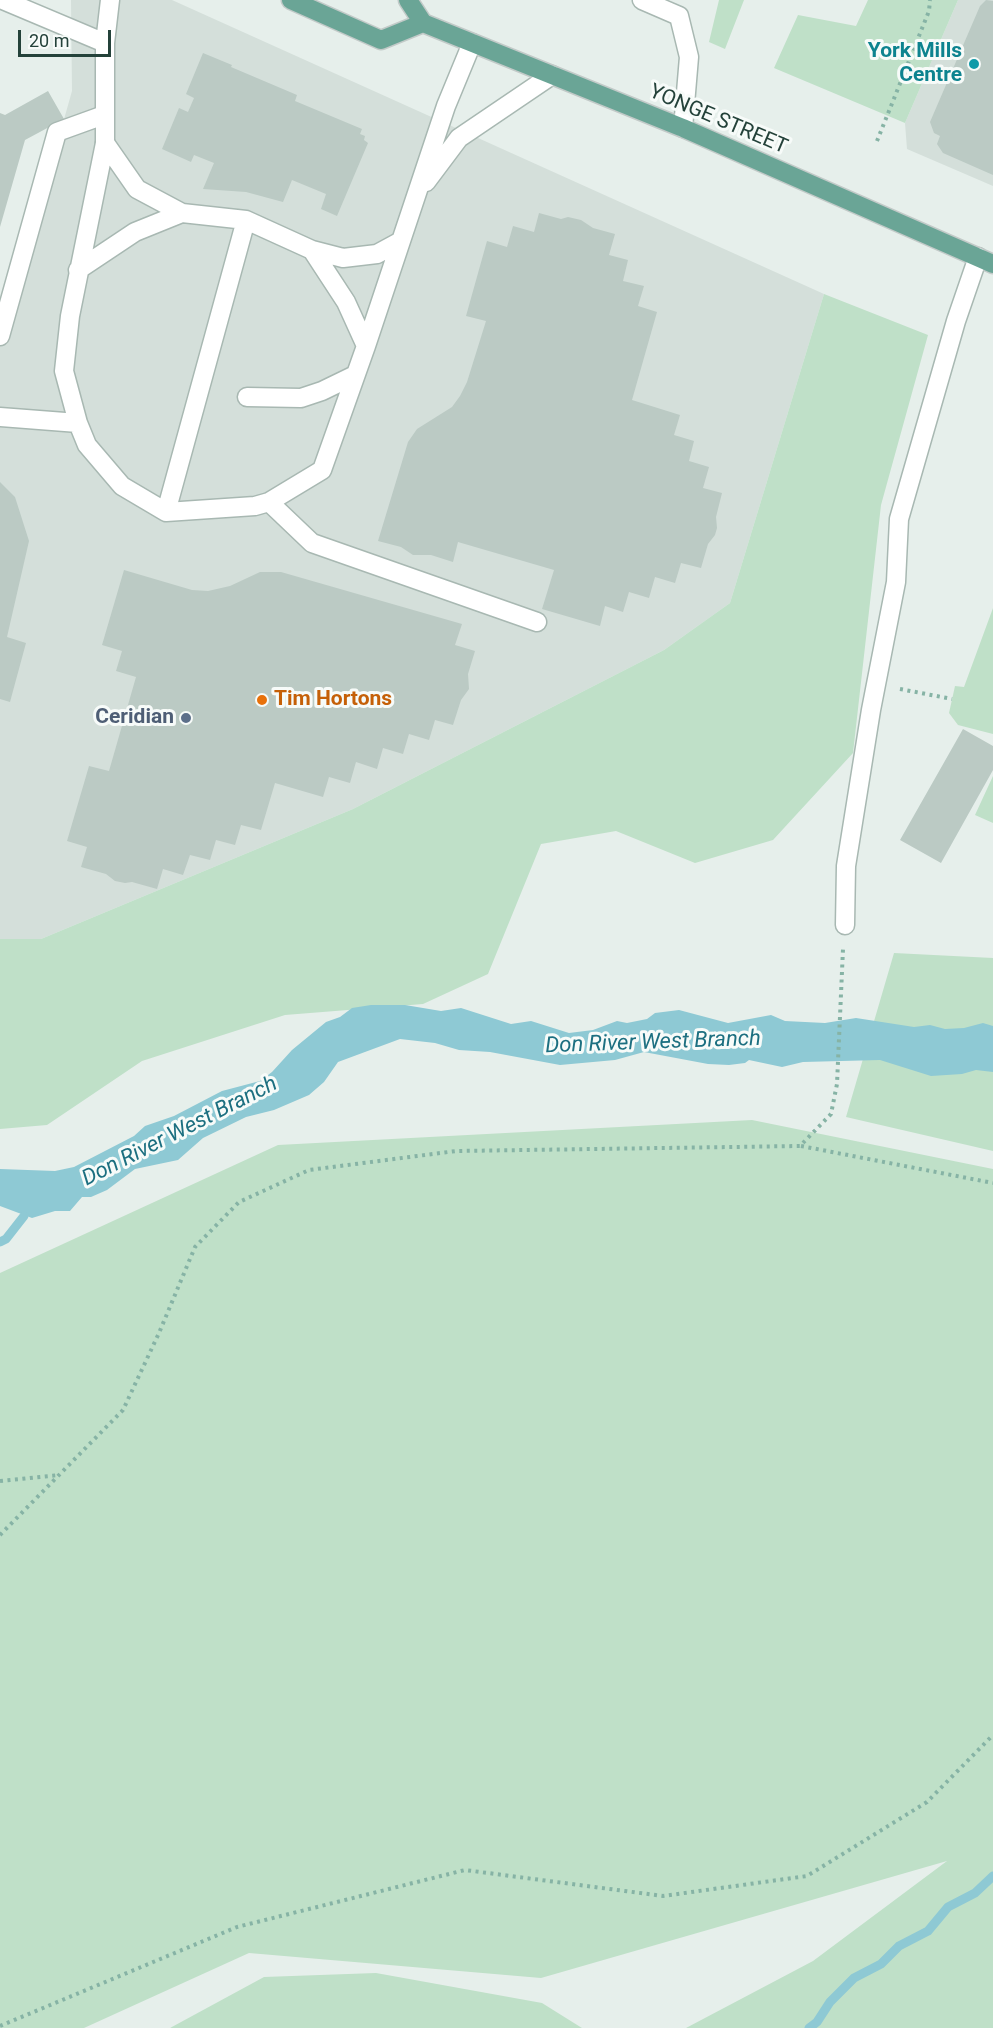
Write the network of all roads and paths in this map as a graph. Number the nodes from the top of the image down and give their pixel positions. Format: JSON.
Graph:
{"nodes":[{"id":1,"x":3,"y":0,"type":"edge"},
{"id":2,"x":110,"y":0,"type":"edge"},
{"id":3,"x":291,"y":0,"type":"edge"},
{"id":4,"x":408,"y":0,"type":"edge"},
{"id":5,"x":642,"y":0,"type":"edge"},
{"id":6,"x":930,"y":0,"type":"edge"},
{"id":7,"x":423,"y":23,"type":"junction"},
{"id":8,"x":105,"y":43,"type":"junction"},
{"id":9,"x":472,"y":43,"type":"junction"},
{"id":10,"x":552,"y":75,"type":"junction"},
{"id":11,"x":104,"y":115,"type":"junction"},
{"id":12,"x":683,"y":128,"type":"junction"},
{"id":13,"x":877,"y":141,"type":"dead end"},
{"id":14,"x":105,"y":143,"type":"junction"},
{"id":15,"x":416,"y":196,"type":"junction"},
{"id":16,"x":182,"y":213,"type":"junction"},
{"id":17,"x":246,"y":220,"type":"junction"},
{"id":18,"x":401,"y":241,"type":"junction"},
{"id":19,"x":312,"y":250,"type":"junction"},
{"id":20,"x":985,"y":260,"type":"edge"},
{"id":21,"x":78,"y":270,"type":"junction"},
{"id":22,"x":0,"y":336,"type":"edge"},
{"id":23,"x":366,"y":346,"type":"junction"},
{"id":24,"x":355,"y":375,"type":"junction"},
{"id":25,"x":247,"y":397,"type":"dead end"},
{"id":26,"x":0,"y":417,"type":"edge"},
{"id":27,"x":78,"y":423,"type":"junction"},
{"id":28,"x":269,"y":502,"type":"junction"},
{"id":29,"x":166,"y":512,"type":"junction"},
{"id":30,"x":537,"y":622,"type":"dead end"},
{"id":31,"x":914,"y":692,"type":"dead end"},
{"id":32,"x":952,"y":699,"type":"dead end"},
{"id":33,"x":845,"y":925,"type":"joint"},
{"id":34,"x":800,"y":1146,"type":"junction"},
{"id":35,"x":993,"y":1183,"type":"edge"},
{"id":36,"x":59,"y":1475,"type":"junction"},
{"id":37,"x":0,"y":1481,"type":"edge"},
{"id":38,"x":0,"y":1535,"type":"edge"},
{"id":39,"x":993,"y":1735,"type":"edge"},
{"id":40,"x":0,"y":2026,"type":"edge"}],
"edges":[{"from":1,"to":8,"type":"street"},
{"from":2,"to":8,"type":"street"},
{"from":3,"to":7,"type":"main road"},
{"from":4,"to":7,"type":"main road"},
{"from":5,"to":12,"type":"street"},
{"from":6,"to":13,"type":"path"},
{"from":7,"to":9,"type":"main road","name":"YONGE STREET"},
{"from":8,"to":11,"type":"street"},
{"from":9,"to":10,"type":"main road","name":"YONGE STREET"},
{"from":9,"to":15,"type":"street"},
{"from":10,"to":12,"type":"main road","name":"YONGE STREET"},
{"from":10,"to":15,"type":"street"},
{"from":11,"to":14,"type":"street"},
{"from":11,"to":22,"type":"street"},
{"from":12,"to":20,"type":"main road","name":"YONGE STREET"},
{"from":14,"to":16,"type":"street"},
{"from":14,"to":21,"type":"street"},
{"from":15,"to":18,"type":"street"},
{"from":16,"to":17,"type":"street"},
{"from":16,"to":21,"type":"street"},
{"from":17,"to":19,"type":"street"},
{"from":17,"to":29,"type":"street"},
{"from":18,"to":19,"type":"street"},
{"from":18,"to":23,"type":"street"},
{"from":19,"to":23,"type":"street"},
{"from":20,"to":33,"type":"street"},
{"from":21,"to":27,"type":"street"},
{"from":23,"to":24,"type":"street"},
{"from":24,"to":25,"type":"street"},
{"from":24,"to":28,"type":"street"},
{"from":26,"to":27,"type":"street"},
{"from":27,"to":29,"type":"street"},
{"from":28,"to":29,"type":"street"},
{"from":28,"to":30,"type":"street"},
{"from":31,"to":32,"type":"path"},
{"from":33,"to":34,"type":"path"},
{"from":34,"to":35,"type":"path"},
{"from":34,"to":36,"type":"path"},
{"from":36,"to":37,"type":"path"},
{"from":36,"to":38,"type":"path"},
{"from":39,"to":40,"type":"path"}]}
